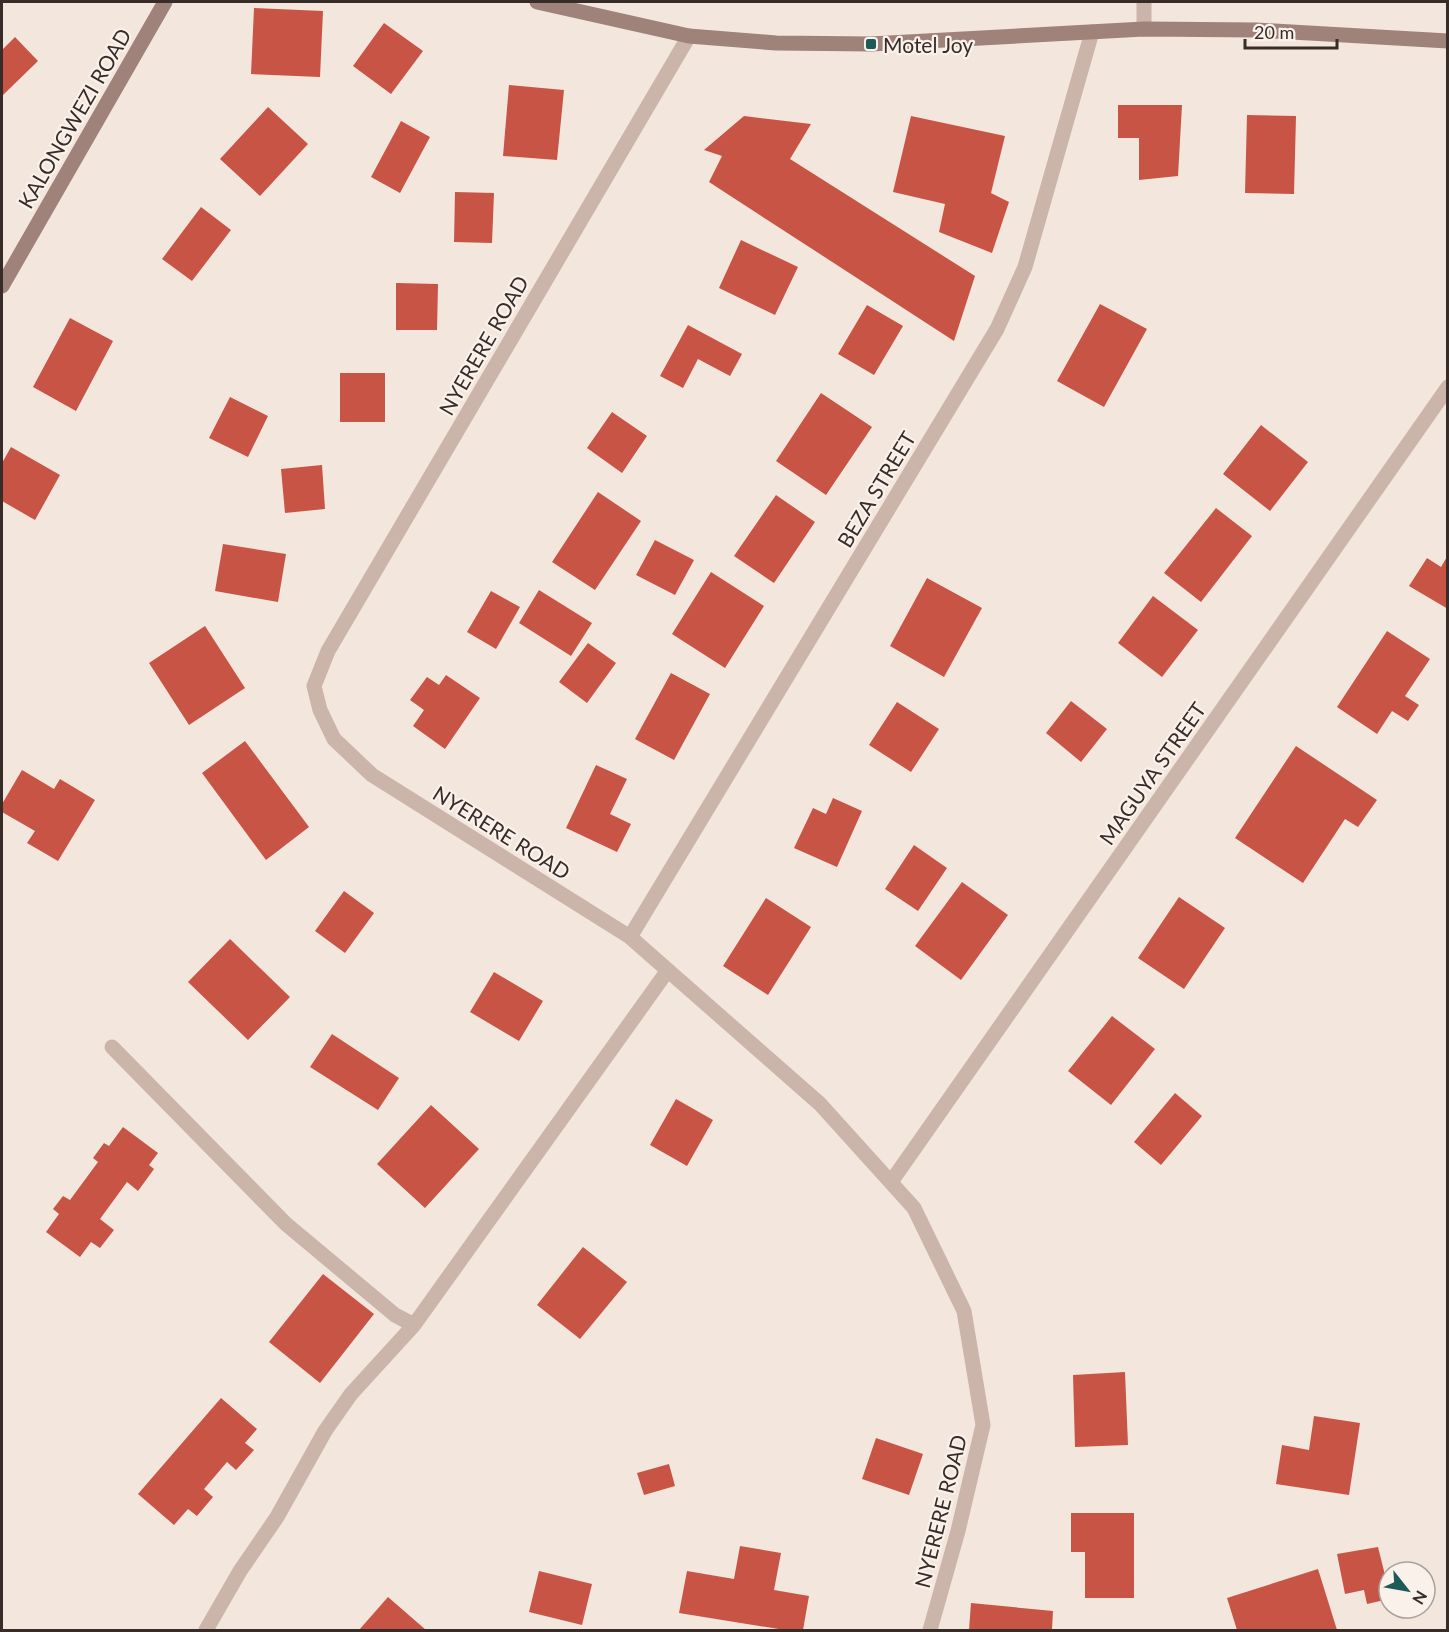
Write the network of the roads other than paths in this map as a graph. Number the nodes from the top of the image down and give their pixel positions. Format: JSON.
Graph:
{"nodes":[{"id":1,"x":165,"y":2,"type":"edge"},
{"id":2,"x":537,"y":2,"type":"edge"},
{"id":3,"x":1143,"y":2,"type":"edge"},
{"id":4,"x":1144,"y":29,"type":"junction"},
{"id":5,"x":1092,"y":33,"type":"junction"},
{"id":6,"x":689,"y":36,"type":"junction"},
{"id":7,"x":1448,"y":41,"type":"edge"},
{"id":8,"x":2,"y":286,"type":"edge"},
{"id":9,"x":1448,"y":387,"type":"edge"},
{"id":10,"x":630,"y":938,"type":"junction"},
{"id":11,"x":668,"y":970,"type":"junction"},
{"id":12,"x":112,"y":1047,"type":"dead end"},
{"id":13,"x":891,"y":1182,"type":"junction"},
{"id":14,"x":414,"y":1325,"type":"junction"},
{"id":15,"x":206,"y":1630,"type":"edge"},
{"id":16,"x":930,"y":1630,"type":"edge"}],
"edges":[{"from":1,"to":8,"type":"street","name":"KALONGWEZI ROAD"},
{"from":2,"to":6,"type":"street"},
{"from":3,"to":4,"type":"street"},
{"from":4,"to":5,"type":"street"},
{"from":4,"to":7,"type":"street"},
{"from":5,"to":6,"type":"street"},
{"from":5,"to":10,"type":"street","name":"BEZA STREET"},
{"from":6,"to":10,"type":"street","name":"NYERERE ROAD"},
{"from":9,"to":13,"type":"street","name":"MAGUYA STREET"},
{"from":10,"to":11,"type":"street","name":"NYERERE ROAD"},
{"from":11,"to":13,"type":"street","name":"NYERERE ROAD"},
{"from":11,"to":14,"type":"street"},
{"from":12,"to":14,"type":"street"},
{"from":13,"to":16,"type":"street","name":"NYERERE ROAD"},
{"from":14,"to":15,"type":"street"}]}
